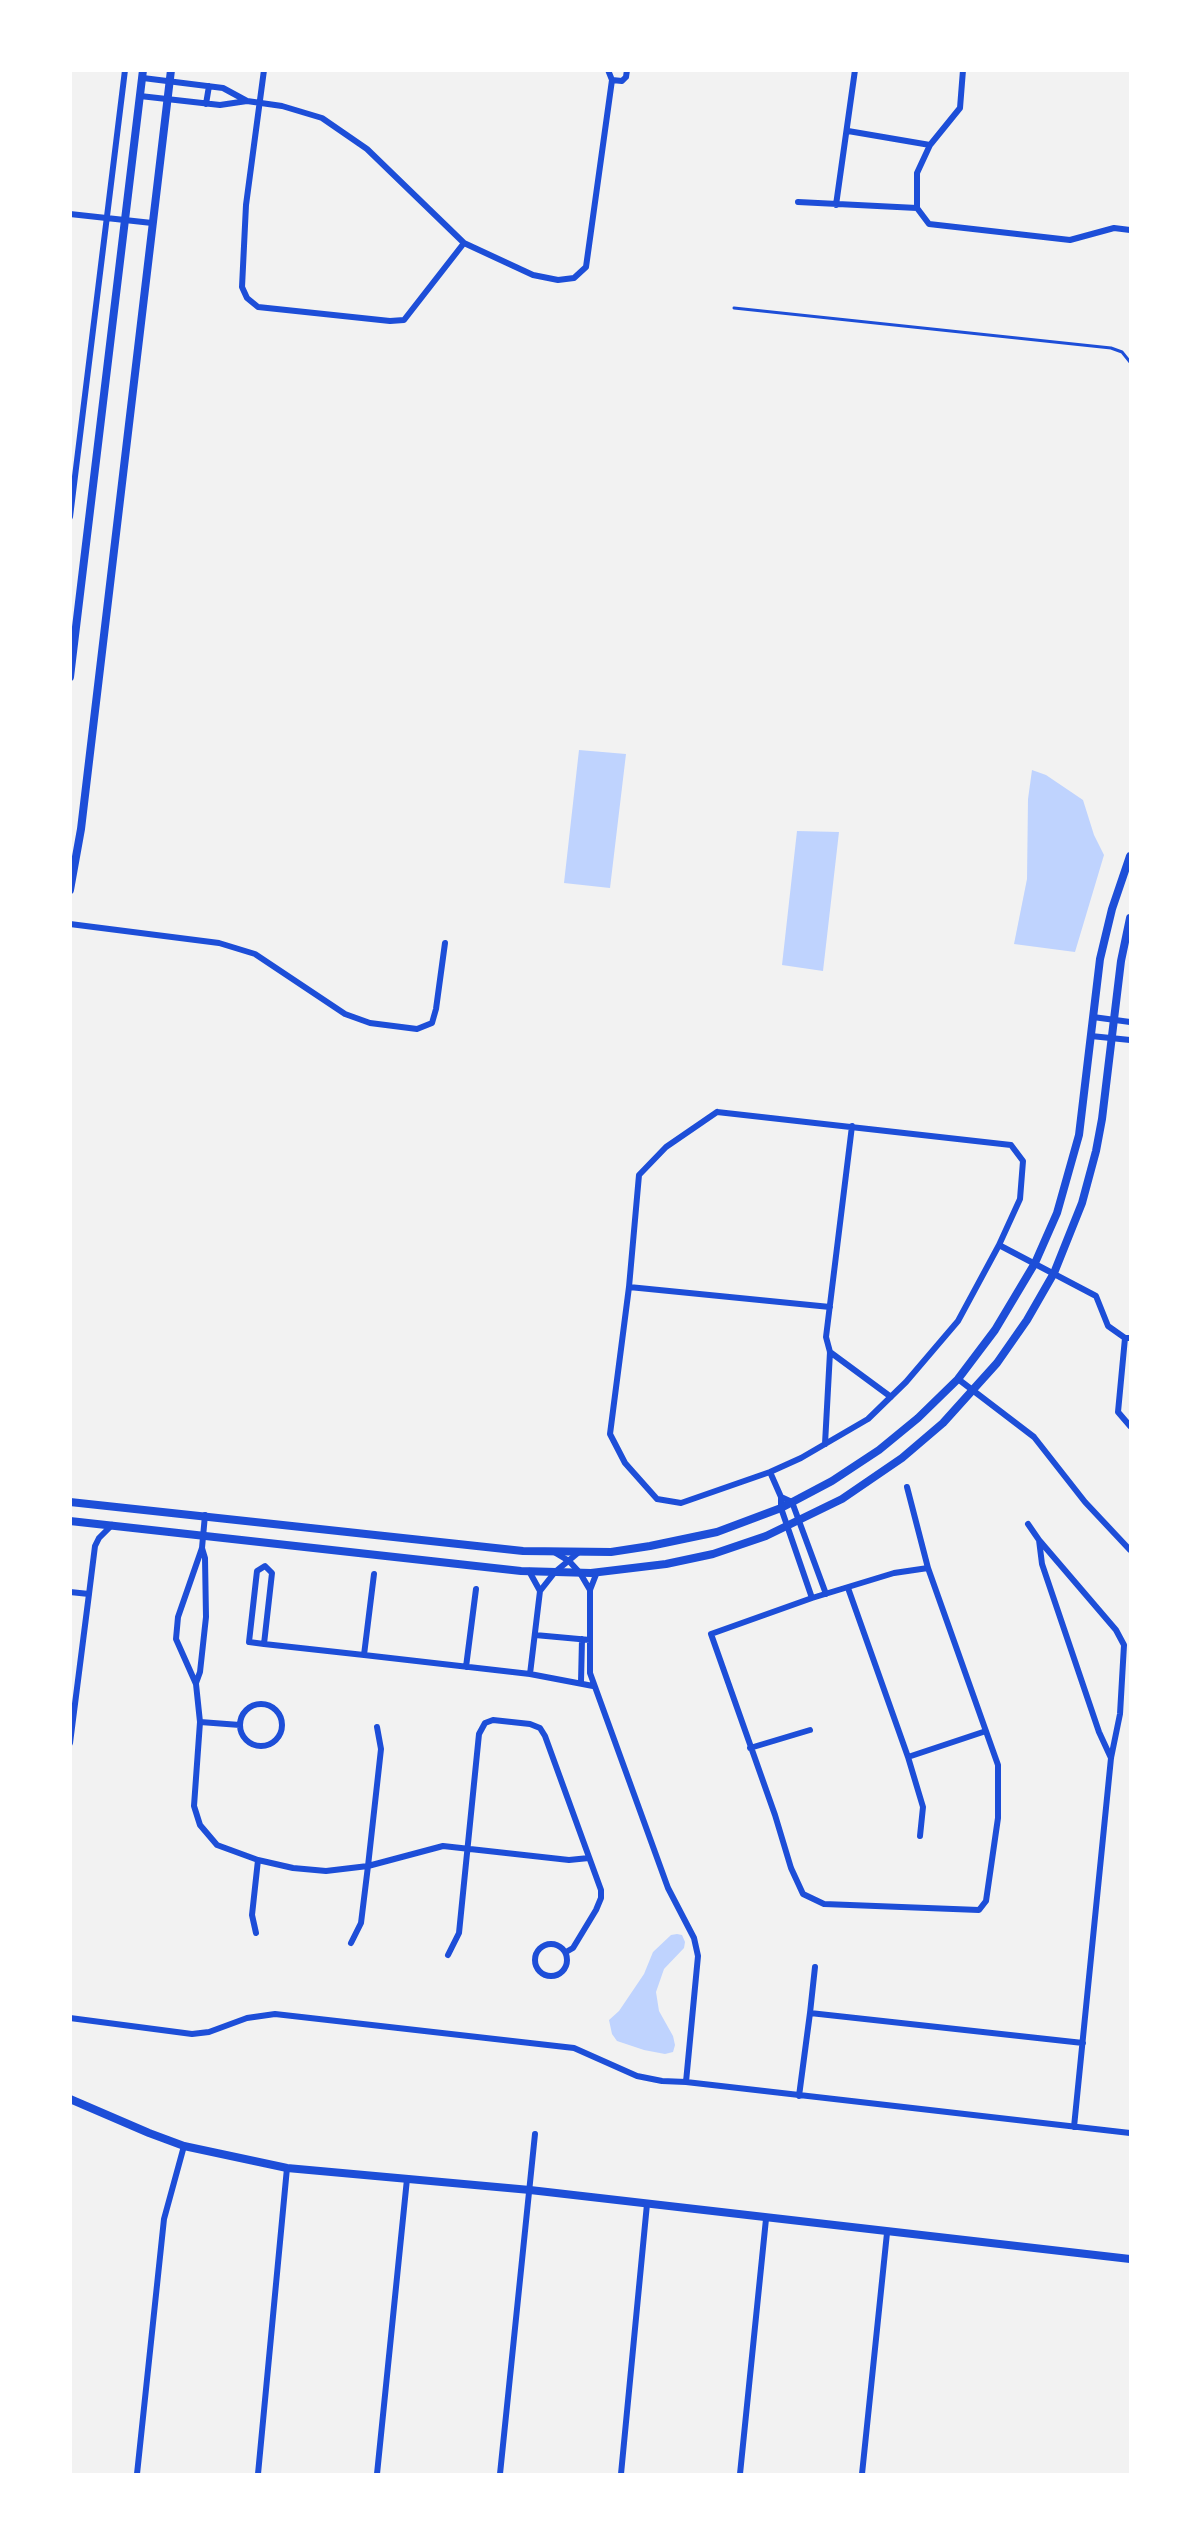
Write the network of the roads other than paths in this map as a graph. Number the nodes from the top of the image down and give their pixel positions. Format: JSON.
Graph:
{"nodes":[{"id":1,"x":124,"y":70,"type":"edge"},
{"id":2,"x":171,"y":70,"type":"edge"},
{"id":3,"x":264,"y":70,"type":"edge"},
{"id":4,"x":608,"y":70,"type":"edge"},
{"id":5,"x":627,"y":70,"type":"edge"},
{"id":6,"x":855,"y":70,"type":"edge"},
{"id":7,"x":963,"y":70,"type":"edge"},
{"id":8,"x":143,"y":74,"type":"edge"},
{"id":9,"x":612,"y":80,"type":"junction"},
{"id":10,"x":170,"y":81,"type":"junction"},
{"id":11,"x":209,"y":86,"type":"junction"},
{"id":12,"x":140,"y":96,"type":"junction"},
{"id":13,"x":168,"y":99,"type":"junction"},
{"id":14,"x":248,"y":101,"type":"junction"},
{"id":15,"x":260,"y":102,"type":"junction"},
{"id":16,"x":206,"y":104,"type":"junction"},
{"id":17,"x":848,"y":131,"type":"junction"},
{"id":18,"x":930,"y":145,"type":"junction"},
{"id":19,"x":798,"y":202,"type":"dead end"},
{"id":20,"x":836,"y":205,"type":"junction"},
{"id":21,"x":917,"y":208,"type":"junction"},
{"id":22,"x":70,"y":214,"type":"edge"},
{"id":23,"x":107,"y":218,"type":"junction"},
{"id":24,"x":125,"y":220,"type":"junction"},
{"id":25,"x":152,"y":223,"type":"junction"},
{"id":26,"x":1131,"y":230,"type":"edge"},
{"id":27,"x":465,"y":243,"type":"junction"},
{"id":28,"x":735,"y":308,"type":"dead end"},
{"id":29,"x":1130,"y":362,"type":"edge"},
{"id":30,"x":70,"y":517,"type":"edge"},
{"id":31,"x":73,"y":629,"type":"edge"},
{"id":32,"x":70,"y":678,"type":"edge"},
{"id":33,"x":1131,"y":856,"type":"edge"},
{"id":34,"x":70,"y":890,"type":"edge"},
{"id":35,"x":1131,"y":918,"type":"edge"},
{"id":36,"x":70,"y":924,"type":"edge"},
{"id":37,"x":446,"y":943,"type":"dead end"},
{"id":38,"x":1093,"y":1017,"type":"junction"},
{"id":39,"x":1113,"y":1020,"type":"junction"},
{"id":40,"x":1131,"y":1022,"type":"edge"},
{"id":41,"x":1091,"y":1036,"type":"junction"},
{"id":42,"x":1112,"y":1038,"type":"junction"},
{"id":43,"x":1131,"y":1040,"type":"edge"},
{"id":44,"x":852,"y":1126,"type":"junction"},
{"id":45,"x":999,"y":1245,"type":"junction"},
{"id":46,"x":1035,"y":1263,"type":"junction"},
{"id":47,"x":1054,"y":1273,"type":"junction"},
{"id":48,"x":629,"y":1287,"type":"junction"},
{"id":49,"x":830,"y":1307,"type":"junction"},
{"id":50,"x":1128,"y":1338,"type":"edge"},
{"id":51,"x":830,"y":1352,"type":"junction"},
{"id":52,"x":958,"y":1379,"type":"junction"},
{"id":53,"x":974,"y":1390,"type":"junction"},
{"id":54,"x":891,"y":1397,"type":"junction"},
{"id":55,"x":1131,"y":1426,"type":"edge"},
{"id":56,"x":825,"y":1444,"type":"junction"},
{"id":57,"x":770,"y":1472,"type":"junction"},
{"id":58,"x":907,"y":1487,"type":"dead end"},
{"id":59,"x":781,"y":1497,"type":"junction"},
{"id":60,"x":70,"y":1502,"type":"edge"},
{"id":61,"x":792,"y":1502,"type":"junction"},
{"id":62,"x":782,"y":1508,"type":"junction"},
{"id":63,"x":205,"y":1515,"type":"junction"},
{"id":64,"x":799,"y":1520,"type":"junction"},
{"id":65,"x":70,"y":1521,"type":"edge"},
{"id":66,"x":1028,"y":1524,"type":"dead end"},
{"id":67,"x":112,"y":1525,"type":"junction"},
{"id":68,"x":788,"y":1526,"type":"junction"},
{"id":69,"x":202,"y":1536,"type":"junction"},
{"id":70,"x":1039,"y":1540,"type":"junction"},
{"id":71,"x":1130,"y":1547,"type":"edge"},
{"id":72,"x":202,"y":1548,"type":"junction"},
{"id":73,"x":554,"y":1552,"type":"junction"},
{"id":74,"x":579,"y":1552,"type":"junction"},
{"id":75,"x":569,"y":1561,"type":"junction"},
{"id":76,"x":928,"y":1568,"type":"junction"},
{"id":77,"x":529,"y":1571,"type":"junction"},
{"id":78,"x":555,"y":1572,"type":"junction"},
{"id":79,"x":597,"y":1572,"type":"junction"},
{"id":80,"x":580,"y":1573,"type":"junction"},
{"id":81,"x":374,"y":1574,"type":"dead end"},
{"id":82,"x":848,"y":1588,"type":"junction"},
{"id":83,"x":476,"y":1589,"type":"dead end"},
{"id":84,"x":590,"y":1590,"type":"junction"},
{"id":85,"x":540,"y":1591,"type":"junction"},
{"id":86,"x":70,"y":1592,"type":"edge"},
{"id":87,"x":89,"y":1594,"type":"junction"},
{"id":88,"x":826,"y":1594,"type":"junction"},
{"id":89,"x":812,"y":1598,"type":"junction"},
{"id":90,"x":535,"y":1635,"type":"junction"},
{"id":91,"x":582,"y":1639,"type":"junction"},
{"id":92,"x":590,"y":1640,"type":"junction"},
{"id":93,"x":264,"y":1644,"type":"junction"},
{"id":94,"x":364,"y":1655,"type":"junction"},
{"id":95,"x":466,"y":1667,"type":"junction"},
{"id":96,"x":530,"y":1674,"type":"junction"},
{"id":97,"x":580,"y":1682,"type":"junction"},
{"id":98,"x":196,"y":1684,"type":"junction"},
{"id":99,"x":593,"y":1686,"type":"junction"},
{"id":100,"x":73,"y":1694,"type":"edge"},
{"id":101,"x":200,"y":1722,"type":"junction"},
{"id":102,"x":240,"y":1725,"type":"junction"},
{"id":103,"x":377,"y":1727,"type":"dead end"},
{"id":104,"x":810,"y":1730,"type":"dead end"},
{"id":105,"x":986,"y":1731,"type":"junction"},
{"id":106,"x":70,"y":1743,"type":"edge"},
{"id":107,"x":750,"y":1748,"type":"junction"},
{"id":108,"x":908,"y":1757,"type":"junction"},
{"id":109,"x":1111,"y":1758,"type":"junction"},
{"id":110,"x":920,"y":1836,"type":"dead end"},
{"id":111,"x":466,"y":1848,"type":"junction"},
{"id":112,"x":589,"y":1858,"type":"junction"},
{"id":113,"x":258,"y":1860,"type":"junction"},
{"id":114,"x":368,"y":1866,"type":"junction"},
{"id":115,"x":256,"y":1933,"type":"dead end"},
{"id":116,"x":351,"y":1943,"type":"dead end"},
{"id":117,"x":566,"y":1952,"type":"junction"},
{"id":118,"x":448,"y":1955,"type":"dead end"},
{"id":119,"x":814,"y":1967,"type":"dead end"},
{"id":120,"x":810,"y":2013,"type":"junction"},
{"id":121,"x":70,"y":2018,"type":"edge"},
{"id":122,"x":1083,"y":2043,"type":"junction"},
{"id":123,"x":686,"y":2082,"type":"junction"},
{"id":124,"x":799,"y":2096,"type":"junction"},
{"id":125,"x":70,"y":2099,"type":"edge"},
{"id":126,"x":1074,"y":2127,"type":"junction"},
{"id":127,"x":1131,"y":2133,"type":"edge"},
{"id":128,"x":536,"y":2134,"type":"dead end"},
{"id":129,"x":184,"y":2146,"type":"junction"},
{"id":130,"x":288,"y":2168,"type":"junction"},
{"id":131,"x":407,"y":2178,"type":"junction"},
{"id":132,"x":530,"y":2190,"type":"junction"},
{"id":133,"x":647,"y":2204,"type":"junction"},
{"id":134,"x":766,"y":2218,"type":"junction"},
{"id":135,"x":887,"y":2233,"type":"junction"},
{"id":136,"x":1131,"y":2259,"type":"edge"},
{"id":137,"x":137,"y":2475,"type":"edge"},
{"id":138,"x":258,"y":2475,"type":"edge"},
{"id":139,"x":377,"y":2475,"type":"edge"},
{"id":140,"x":500,"y":2475,"type":"edge"},
{"id":141,"x":621,"y":2475,"type":"edge"},
{"id":142,"x":741,"y":2475,"type":"edge"},
{"id":143,"x":862,"y":2475,"type":"edge"}],
"edges":[{"from":1,"to":23,"type":"street"},
{"from":2,"to":10,"type":"street"},
{"from":3,"to":15,"type":"street"},
{"from":4,"to":9,"type":"street"},
{"from":5,"to":9,"type":"street"},
{"from":6,"to":17,"type":"street"},
{"from":7,"to":18,"type":"street"},
{"from":8,"to":10,"type":"street"},
{"from":8,"to":12,"type":"street"},
{"from":9,"to":27,"type":"street"},
{"from":10,"to":11,"type":"street"},
{"from":10,"to":13,"type":"street"},
{"from":11,"to":14,"type":"street"},
{"from":11,"to":16,"type":"street"},
{"from":12,"to":13,"type":"street"},
{"from":12,"to":24,"type":"street"},
{"from":13,"to":16,"type":"street"},
{"from":13,"to":25,"type":"street"},
{"from":14,"to":15,"type":"street"},
{"from":14,"to":16,"type":"street"},
{"from":15,"to":27,"type":"street"},
{"from":15,"to":27,"type":"street"},
{"from":17,"to":18,"type":"street"},
{"from":17,"to":20,"type":"street"},
{"from":18,"to":21,"type":"street"},
{"from":19,"to":20,"type":"street"},
{"from":20,"to":21,"type":"street"},
{"from":21,"to":26,"type":"street"},
{"from":22,"to":23,"type":"street"},
{"from":23,"to":24,"type":"street"},
{"from":23,"to":30,"type":"street"},
{"from":24,"to":25,"type":"street"},
{"from":24,"to":31,"type":"street"},
{"from":25,"to":34,"type":"street"},
{"from":28,"to":29,"type":"lane"},
{"from":31,"to":32,"type":"street"},
{"from":33,"to":38,"type":"street"},
{"from":35,"to":39,"type":"street"},
{"from":36,"to":37,"type":"street"},
{"from":38,"to":39,"type":"street"},
{"from":38,"to":41,"type":"street"},
{"from":39,"to":40,"type":"street"},
{"from":39,"to":42,"type":"street"},
{"from":41,"to":42,"type":"street"},
{"from":41,"to":46,"type":"street"},
{"from":42,"to":43,"type":"street"},
{"from":42,"to":47,"type":"street"},
{"from":44,"to":45,"type":"street"},
{"from":44,"to":48,"type":"street"},
{"from":44,"to":49,"type":"street"},
{"from":45,"to":46,"type":"street"},
{"from":45,"to":54,"type":"street"},
{"from":46,"to":47,"type":"street"},
{"from":46,"to":52,"type":"street"},
{"from":47,"to":50,"type":"street"},
{"from":47,"to":53,"type":"street"},
{"from":48,"to":49,"type":"street"},
{"from":48,"to":57,"type":"street"},
{"from":49,"to":51,"type":"street"},
{"from":50,"to":55,"type":"street"},
{"from":51,"to":54,"type":"street"},
{"from":51,"to":56,"type":"street"},
{"from":52,"to":53,"type":"street"},
{"from":52,"to":61,"type":"street"},
{"from":53,"to":64,"type":"street"},
{"from":53,"to":71,"type":"street"},
{"from":54,"to":56,"type":"street"},
{"from":56,"to":57,"type":"street"},
{"from":57,"to":59,"type":"street"},
{"from":58,"to":76,"type":"street"},
{"from":59,"to":61,"type":"street"},
{"from":59,"to":62,"type":"street"},
{"from":60,"to":63,"type":"street"},
{"from":61,"to":62,"type":"street"},
{"from":61,"to":64,"type":"street"},
{"from":62,"to":68,"type":"street"},
{"from":62,"to":74,"type":"street"},
{"from":63,"to":69,"type":"street"},
{"from":63,"to":73,"type":"street"},
{"from":64,"to":68,"type":"street"},
{"from":64,"to":88,"type":"street"},
{"from":65,"to":67,"type":"street"},
{"from":66,"to":70,"type":"street"},
{"from":67,"to":69,"type":"street"},
{"from":67,"to":87,"type":"street"},
{"from":68,"to":79,"type":"street"},
{"from":68,"to":89,"type":"street"},
{"from":69,"to":72,"type":"street"},
{"from":69,"to":77,"type":"street"},
{"from":70,"to":109,"type":"street"},
{"from":70,"to":109,"type":"street"},
{"from":72,"to":98,"type":"street"},
{"from":72,"to":98,"type":"street"},
{"from":73,"to":74,"type":"street"},
{"from":73,"to":75,"type":"street"},
{"from":74,"to":75,"type":"street"},
{"from":75,"to":78,"type":"street"},
{"from":75,"to":80,"type":"street"},
{"from":76,"to":82,"type":"street"},
{"from":76,"to":105,"type":"street"},
{"from":77,"to":78,"type":"street"},
{"from":77,"to":85,"type":"street"},
{"from":78,"to":80,"type":"street"},
{"from":78,"to":85,"type":"street"},
{"from":79,"to":80,"type":"street"},
{"from":79,"to":84,"type":"street"},
{"from":80,"to":84,"type":"street"},
{"from":81,"to":94,"type":"street"},
{"from":82,"to":88,"type":"street"},
{"from":82,"to":108,"type":"street"},
{"from":83,"to":95,"type":"street"},
{"from":84,"to":92,"type":"street"},
{"from":85,"to":90,"type":"street"},
{"from":86,"to":87,"type":"street"},
{"from":87,"to":100,"type":"street"},
{"from":88,"to":89,"type":"street"},
{"from":89,"to":107,"type":"street"},
{"from":90,"to":91,"type":"street"},
{"from":90,"to":96,"type":"street"},
{"from":91,"to":92,"type":"street"},
{"from":91,"to":97,"type":"street"},
{"from":92,"to":99,"type":"street"},
{"from":93,"to":93,"type":"street"},
{"from":93,"to":94,"type":"street"},
{"from":94,"to":95,"type":"street"},
{"from":95,"to":96,"type":"street"},
{"from":96,"to":97,"type":"street"},
{"from":97,"to":99,"type":"street"},
{"from":98,"to":101,"type":"street"},
{"from":99,"to":123,"type":"street"},
{"from":100,"to":106,"type":"street"},
{"from":101,"to":102,"type":"street"},
{"from":101,"to":113,"type":"street"},
{"from":102,"to":102,"type":"street"},
{"from":103,"to":114,"type":"street"},
{"from":104,"to":107,"type":"street"},
{"from":105,"to":107,"type":"street"},
{"from":105,"to":108,"type":"street"},
{"from":108,"to":110,"type":"street"},
{"from":109,"to":122,"type":"street"},
{"from":111,"to":112,"type":"street"},
{"from":111,"to":112,"type":"street"},
{"from":111,"to":114,"type":"street"},
{"from":111,"to":118,"type":"street"},
{"from":112,"to":117,"type":"street"},
{"from":113,"to":114,"type":"street"},
{"from":113,"to":115,"type":"street"},
{"from":114,"to":116,"type":"street"},
{"from":117,"to":117,"type":"street"},
{"from":119,"to":120,"type":"street"},
{"from":120,"to":122,"type":"street"},
{"from":120,"to":124,"type":"street"},
{"from":121,"to":123,"type":"street"},
{"from":122,"to":126,"type":"street"},
{"from":123,"to":124,"type":"street"},
{"from":124,"to":126,"type":"street"},
{"from":125,"to":129,"type":"street"},
{"from":126,"to":127,"type":"street"},
{"from":128,"to":132,"type":"street"},
{"from":129,"to":130,"type":"street"},
{"from":129,"to":137,"type":"street"},
{"from":130,"to":131,"type":"street"},
{"from":130,"to":138,"type":"street"},
{"from":131,"to":132,"type":"street"},
{"from":131,"to":139,"type":"street"},
{"from":132,"to":133,"type":"street"},
{"from":132,"to":140,"type":"street"},
{"from":133,"to":134,"type":"street"},
{"from":133,"to":141,"type":"street"},
{"from":134,"to":135,"type":"street"},
{"from":134,"to":142,"type":"street"},
{"from":135,"to":136,"type":"street"},
{"from":135,"to":143,"type":"street"}]}
